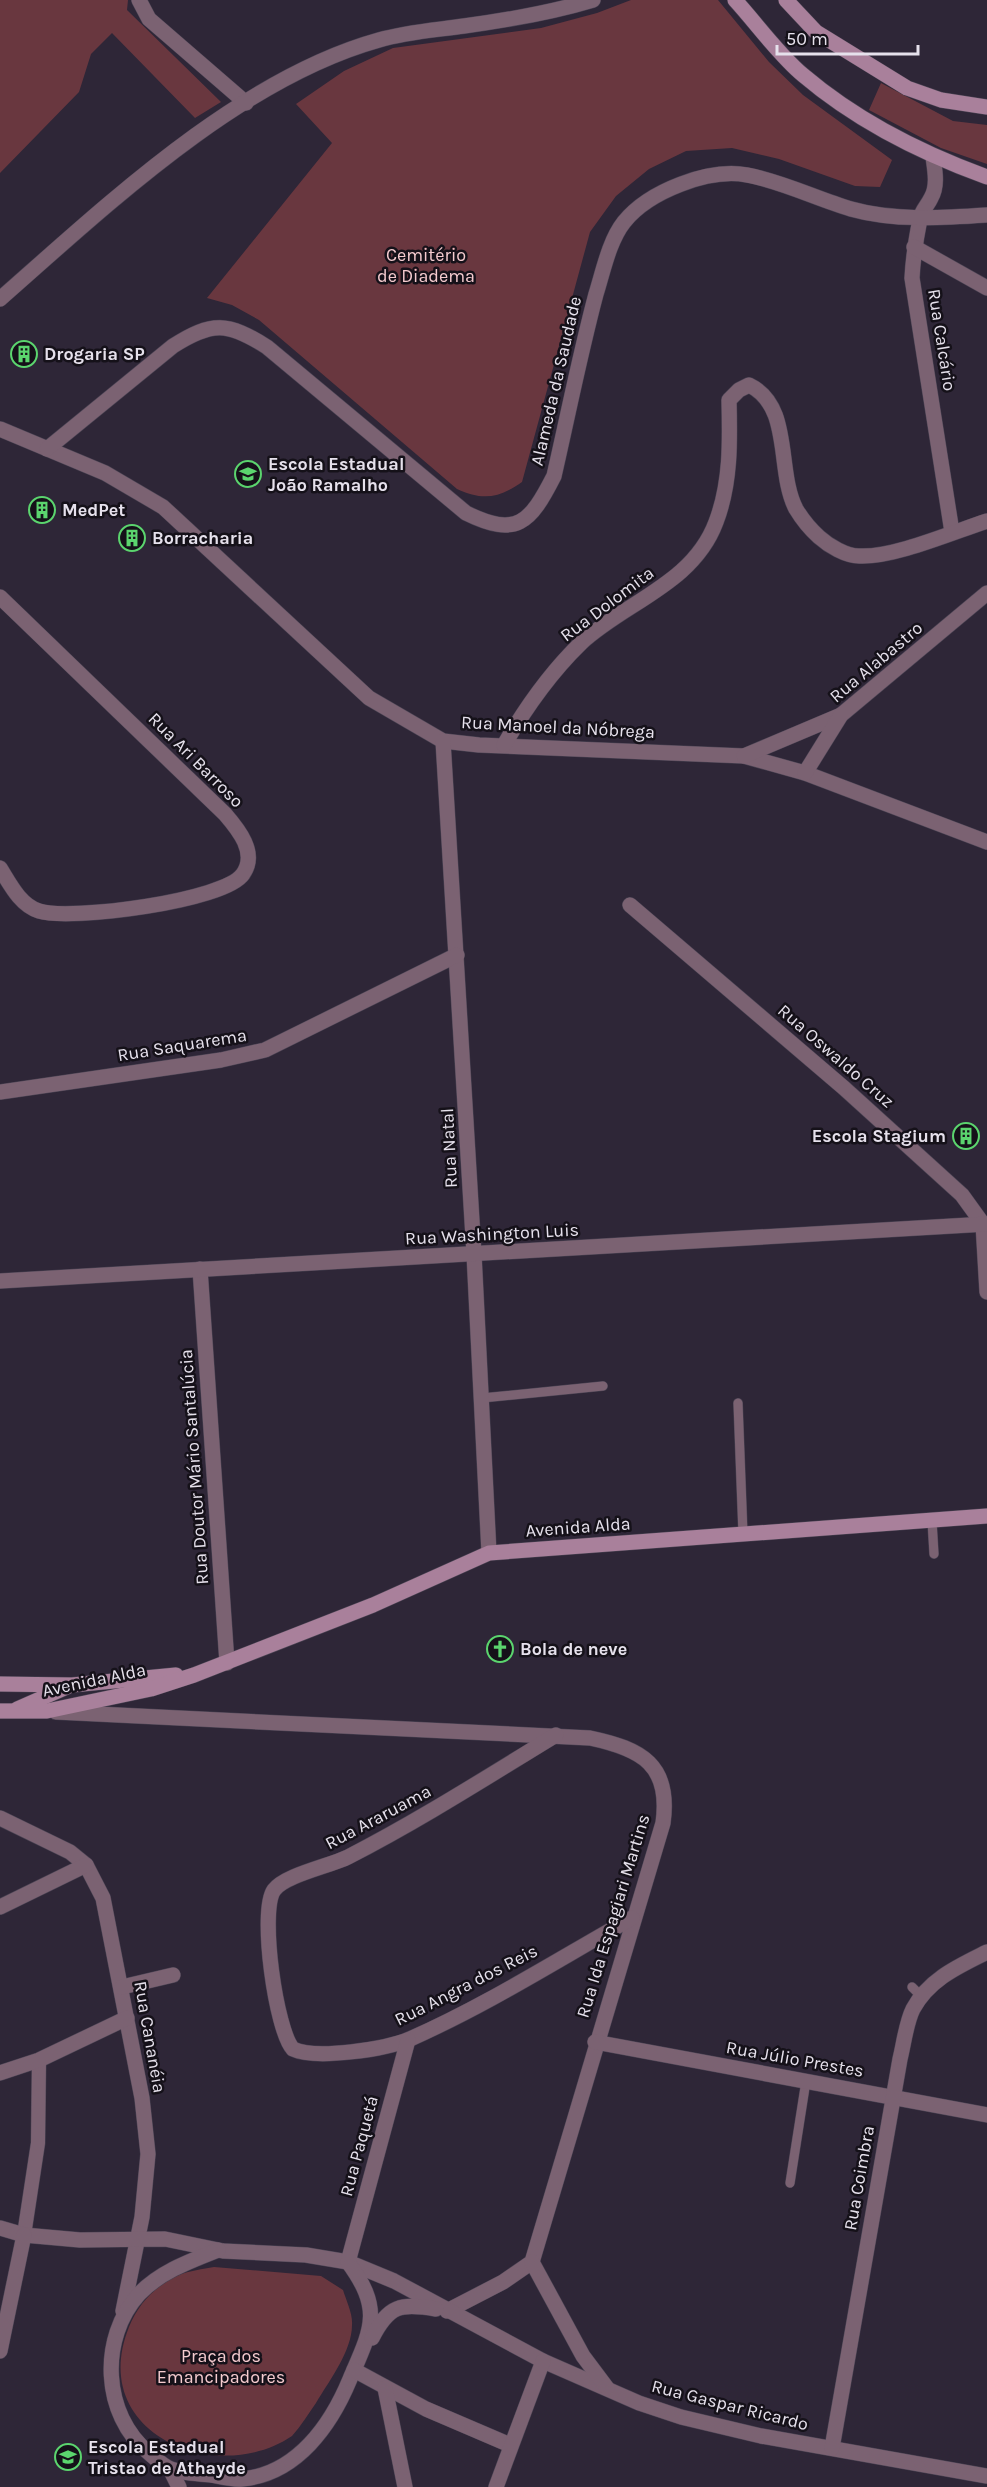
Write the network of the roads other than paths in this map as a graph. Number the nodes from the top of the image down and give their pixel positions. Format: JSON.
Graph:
{"nodes":[{"id":1,"x":139,"y":0,"type":"edge"},
{"id":2,"x":593,"y":0,"type":"edge"},
{"id":3,"x":735,"y":0,"type":"edge"},
{"id":4,"x":786,"y":0,"type":"edge"},
{"id":5,"x":246,"y":103,"type":"junction"},
{"id":6,"x":987,"y":107,"type":"edge"},
{"id":7,"x":933,"y":157,"type":"junction"},
{"id":8,"x":987,"y":177,"type":"edge"},
{"id":9,"x":987,"y":215,"type":"edge"},
{"id":10,"x":920,"y":216,"type":"junction"},
{"id":11,"x":914,"y":247,"type":"junction"},
{"id":12,"x":987,"y":288,"type":"edge"},
{"id":13,"x":0,"y":299,"type":"edge"},
{"id":14,"x":0,"y":429,"type":"edge"},
{"id":15,"x":47,"y":449,"type":"junction"},
{"id":16,"x":987,"y":521,"type":"edge"},
{"id":17,"x":952,"y":532,"type":"junction"},
{"id":18,"x":987,"y":594,"type":"edge"},
{"id":19,"x":0,"y":597,"type":"edge"},
{"id":20,"x":841,"y":715,"type":"junction"},
{"id":21,"x":443,"y":741,"type":"junction"},
{"id":22,"x":504,"y":745,"type":"junction"},
{"id":23,"x":744,"y":756,"type":"junction"},
{"id":24,"x":805,"y":773,"type":"junction"},
{"id":25,"x":987,"y":842,"type":"edge"},
{"id":26,"x":0,"y":868,"type":"edge"},
{"id":27,"x":630,"y":905,"type":"dead end"},
{"id":28,"x":457,"y":956,"type":"junction"},
{"id":29,"x":0,"y":1092,"type":"edge"},
{"id":30,"x":985,"y":1224,"type":"edge"},
{"id":31,"x":474,"y":1254,"type":"junction"},
{"id":32,"x":200,"y":1269,"type":"junction"},
{"id":33,"x":0,"y":1281,"type":"edge"},
{"id":34,"x":987,"y":1292,"type":"edge"},
{"id":35,"x":603,"y":1386,"type":"dead end"},
{"id":36,"x":482,"y":1398,"type":"junction"},
{"id":37,"x":738,"y":1403,"type":"dead end"},
{"id":38,"x":987,"y":1516,"type":"edge"},
{"id":39,"x":932,"y":1521,"type":"junction"},
{"id":40,"x":743,"y":1534,"type":"junction"},
{"id":41,"x":489,"y":1553,"type":"junction"},
{"id":42,"x":934,"y":1554,"type":"dead end"},
{"id":43,"x":227,"y":1663,"type":"junction"},
{"id":44,"x":194,"y":1675,"type":"junction"},
{"id":45,"x":0,"y":1684,"type":"edge"},
{"id":46,"x":72,"y":1685,"type":"junction"},
{"id":47,"x":47,"y":1711,"type":"junction"},
{"id":48,"x":4,"y":1714,"type":"edge"},
{"id":49,"x":556,"y":1735,"type":"junction"},
{"id":50,"x":0,"y":1818,"type":"edge"},
{"id":51,"x":86,"y":1865,"type":"junction"},
{"id":52,"x":0,"y":1907,"type":"edge"},
{"id":53,"x":632,"y":1918,"type":"junction"},
{"id":54,"x":987,"y":1952,"type":"edge"},
{"id":55,"x":271,"y":1959,"type":"joint"},
{"id":56,"x":173,"y":1975,"type":"dead end"},
{"id":57,"x":122,"y":1987,"type":"junction"},
{"id":58,"x":127,"y":2018,"type":"junction"},
{"id":59,"x":408,"y":2040,"type":"junction"},
{"id":60,"x":595,"y":2042,"type":"junction"},
{"id":61,"x":39,"y":2060,"type":"junction"},
{"id":62,"x":0,"y":2073,"type":"edge"},
{"id":63,"x":806,"y":2081,"type":"junction"},
{"id":64,"x":893,"y":2097,"type":"junction"},
{"id":65,"x":987,"y":2115,"type":"edge"},
{"id":66,"x":790,"y":2183,"type":"dead end"},
{"id":67,"x":0,"y":2228,"type":"edge"},
{"id":68,"x":24,"y":2235,"type":"junction"},
{"id":69,"x":138,"y":2238,"type":"junction"},
{"id":70,"x":218,"y":2250,"type":"junction"},
{"id":71,"x":348,"y":2262,"type":"junction"},
{"id":72,"x":532,"y":2262,"type":"junction"},
{"id":73,"x":447,"y":2311,"type":"junction"},
{"id":74,"x":122,"y":2317,"type":"junction"},
{"id":75,"x":3,"y":2324,"type":"edge"},
{"id":76,"x":363,"y":2350,"type":"junction"},
{"id":77,"x":0,"y":2351,"type":"edge"},
{"id":78,"x":543,"y":2361,"type":"junction"},
{"id":79,"x":354,"y":2370,"type":"junction"},
{"id":80,"x":385,"y":2388,"type":"junction"},
{"id":81,"x":608,"y":2390,"type":"junction"},
{"id":82,"x":510,"y":2445,"type":"junction"},
{"id":83,"x":832,"y":2448,"type":"junction"},
{"id":84,"x":170,"y":2469,"type":"junction"},
{"id":85,"x":987,"y":2476,"type":"edge"},
{"id":86,"x":234,"y":2479,"type":"junction"},
{"id":87,"x":263,"y":2481,"type":"edge"},
{"id":88,"x":179,"y":2487,"type":"edge"},
{"id":89,"x":220,"y":2487,"type":"edge"},
{"id":90,"x":405,"y":2487,"type":"edge"},
{"id":91,"x":496,"y":2487,"type":"edge"}],
"edges":[{"from":1,"to":5,"type":"street"},
{"from":2,"to":5,"type":"street"},
{"from":3,"to":7,"type":"main road"},
{"from":4,"to":6,"type":"main road"},
{"from":5,"to":13,"type":"street"},
{"from":7,"to":8,"type":"main road"},
{"from":7,"to":10,"type":"street","name":"Rua Calcário"},
{"from":9,"to":10,"type":"street","name":"Alameda da Saudade"},
{"from":10,"to":11,"type":"street","name":"Rua Calcário"},
{"from":10,"to":15,"type":"street","name":"Alameda da Saudade"},
{"from":11,"to":12,"type":"street"},
{"from":11,"to":17,"type":"street","name":"Rua Calcário"},
{"from":14,"to":15,"type":"street","name":"Rua Manoel da Nóbrega"},
{"from":15,"to":21,"type":"street","name":"Rua Manoel da Nóbrega"},
{"from":16,"to":17,"type":"street","name":"Rua Dolomita"},
{"from":17,"to":22,"type":"street","name":"Rua Dolomita"},
{"from":18,"to":20,"type":"street","name":"Rua Alabastro"},
{"from":19,"to":26,"type":"street","name":"Rua Ari Barroso"},
{"from":20,"to":23,"type":"street"},
{"from":20,"to":24,"type":"street","name":"Rua Alabastro"},
{"from":21,"to":22,"type":"street","name":"Rua Manoel da Nóbrega"},
{"from":21,"to":28,"type":"street","name":"Rua Natal"},
{"from":22,"to":23,"type":"street","name":"Rua Manoel da Nóbrega"},
{"from":23,"to":24,"type":"street","name":"Rua Manoel da Nóbrega"},
{"from":24,"to":25,"type":"street","name":"Rua Manoel da Nóbrega"},
{"from":27,"to":30,"type":"street","name":"Rua Oswaldo Cruz"},
{"from":28,"to":29,"type":"street","name":"Rua Saquarema"},
{"from":28,"to":31,"type":"street","name":"Rua Natal"},
{"from":30,"to":31,"type":"street","name":"Rua Washington Luis"},
{"from":30,"to":34,"type":"street"},
{"from":31,"to":32,"type":"street","name":"Rua Washington Luis"},
{"from":31,"to":36,"type":"street","name":"Rua Natal"},
{"from":32,"to":33,"type":"street","name":"Rua Washington Luis"},
{"from":32,"to":43,"type":"street","name":"Rua Doutor Mário Santalúcia"},
{"from":35,"to":36,"type":"lane"},
{"from":36,"to":41,"type":"street","name":"Rua Natal"},
{"from":37,"to":40,"type":"lane"},
{"from":38,"to":39,"type":"main road","name":"Avenida Alda"},
{"from":39,"to":40,"type":"main road","name":"Avenida Alda"},
{"from":39,"to":42,"type":"lane"},
{"from":40,"to":41,"type":"main road","name":"Avenida Alda"},
{"from":41,"to":43,"type":"main road","name":"Avenida Alda"},
{"from":43,"to":44,"type":"main road","name":"Avenida Alda"},
{"from":44,"to":46,"type":"main road","name":"Avenida Alda"},
{"from":44,"to":47,"type":"main road","name":"Avenida Alda"},
{"from":45,"to":46,"type":"main road","name":"Avenida Alda"},
{"from":46,"to":48,"type":"main road"},
{"from":47,"to":48,"type":"main road","name":"Avenida Alda"},
{"from":47,"to":49,"type":"street","name":"Rua Ida Espagiari Martins"},
{"from":49,"to":53,"type":"street","name":"Rua Ida Espagiari Martins"},
{"from":49,"to":55,"type":"street","name":"Rua Araruama"},
{"from":50,"to":51,"type":"street","name":"Rua Cananéia"},
{"from":51,"to":52,"type":"street"},
{"from":51,"to":57,"type":"street","name":"Rua Cananéia"},
{"from":53,"to":59,"type":"street","name":"Rua Angra dos Reis"},
{"from":53,"to":60,"type":"street","name":"Rua Ida Espagiari Martins"},
{"from":54,"to":64,"type":"street","name":"Rua Coimbra"},
{"from":55,"to":59,"type":"street","name":"Rua Angra dos Reis"},
{"from":56,"to":57,"type":"street"},
{"from":57,"to":58,"type":"street","name":"Rua Cananéia"},
{"from":58,"to":61,"type":"street"},
{"from":58,"to":69,"type":"street","name":"Rua Cananéia"},
{"from":59,"to":71,"type":"street","name":"Rua Paquetá"},
{"from":60,"to":63,"type":"street","name":"Rua Júlio Prestes"},
{"from":60,"to":72,"type":"street","name":"Rua Ida Espagiari Martins"},
{"from":61,"to":62,"type":"street"},
{"from":61,"to":68,"type":"street"},
{"from":63,"to":64,"type":"street","name":"Rua Júlio Prestes"},
{"from":63,"to":66,"type":"lane"},
{"from":64,"to":65,"type":"street","name":"Rua Júlio Prestes"},
{"from":64,"to":83,"type":"street","name":"Rua Coimbra"},
{"from":67,"to":68,"type":"street","name":"Rua Gaspar Ricardo"},
{"from":68,"to":69,"type":"street","name":"Rua Gaspar Ricardo"},
{"from":68,"to":75,"type":"street"},
{"from":69,"to":70,"type":"street","name":"Rua Gaspar Ricardo"},
{"from":69,"to":74,"type":"street","name":"Rua Cananéia"},
{"from":70,"to":71,"type":"street","name":"Rua Gaspar Ricardo"},
{"from":70,"to":74,"type":"street"},
{"from":71,"to":73,"type":"street","name":"Rua Gaspar Ricardo"},
{"from":71,"to":76,"type":"street"},
{"from":72,"to":73,"type":"street"},
{"from":72,"to":81,"type":"street"},
{"from":73,"to":76,"type":"street","name":"Rua Gaspar Ricardo"},
{"from":73,"to":78,"type":"street","name":"Rua Gaspar Ricardo"},
{"from":74,"to":84,"type":"street","name":"Rua Cananéia"},
{"from":75,"to":77,"type":"street"},
{"from":76,"to":79,"type":"street"},
{"from":78,"to":81,"type":"street","name":"Rua Gaspar Ricardo"},
{"from":78,"to":82,"type":"street"},
{"from":79,"to":80,"type":"street"},
{"from":79,"to":87,"type":"street"},
{"from":80,"to":82,"type":"street"},
{"from":80,"to":90,"type":"street"},
{"from":81,"to":83,"type":"street","name":"Rua Gaspar Ricardo"},
{"from":82,"to":91,"type":"street"},
{"from":83,"to":85,"type":"street","name":"Rua Gaspar Ricardo"},
{"from":84,"to":86,"type":"street"},
{"from":84,"to":88,"type":"street"},
{"from":86,"to":87,"type":"street"},
{"from":86,"to":89,"type":"street"}]}
